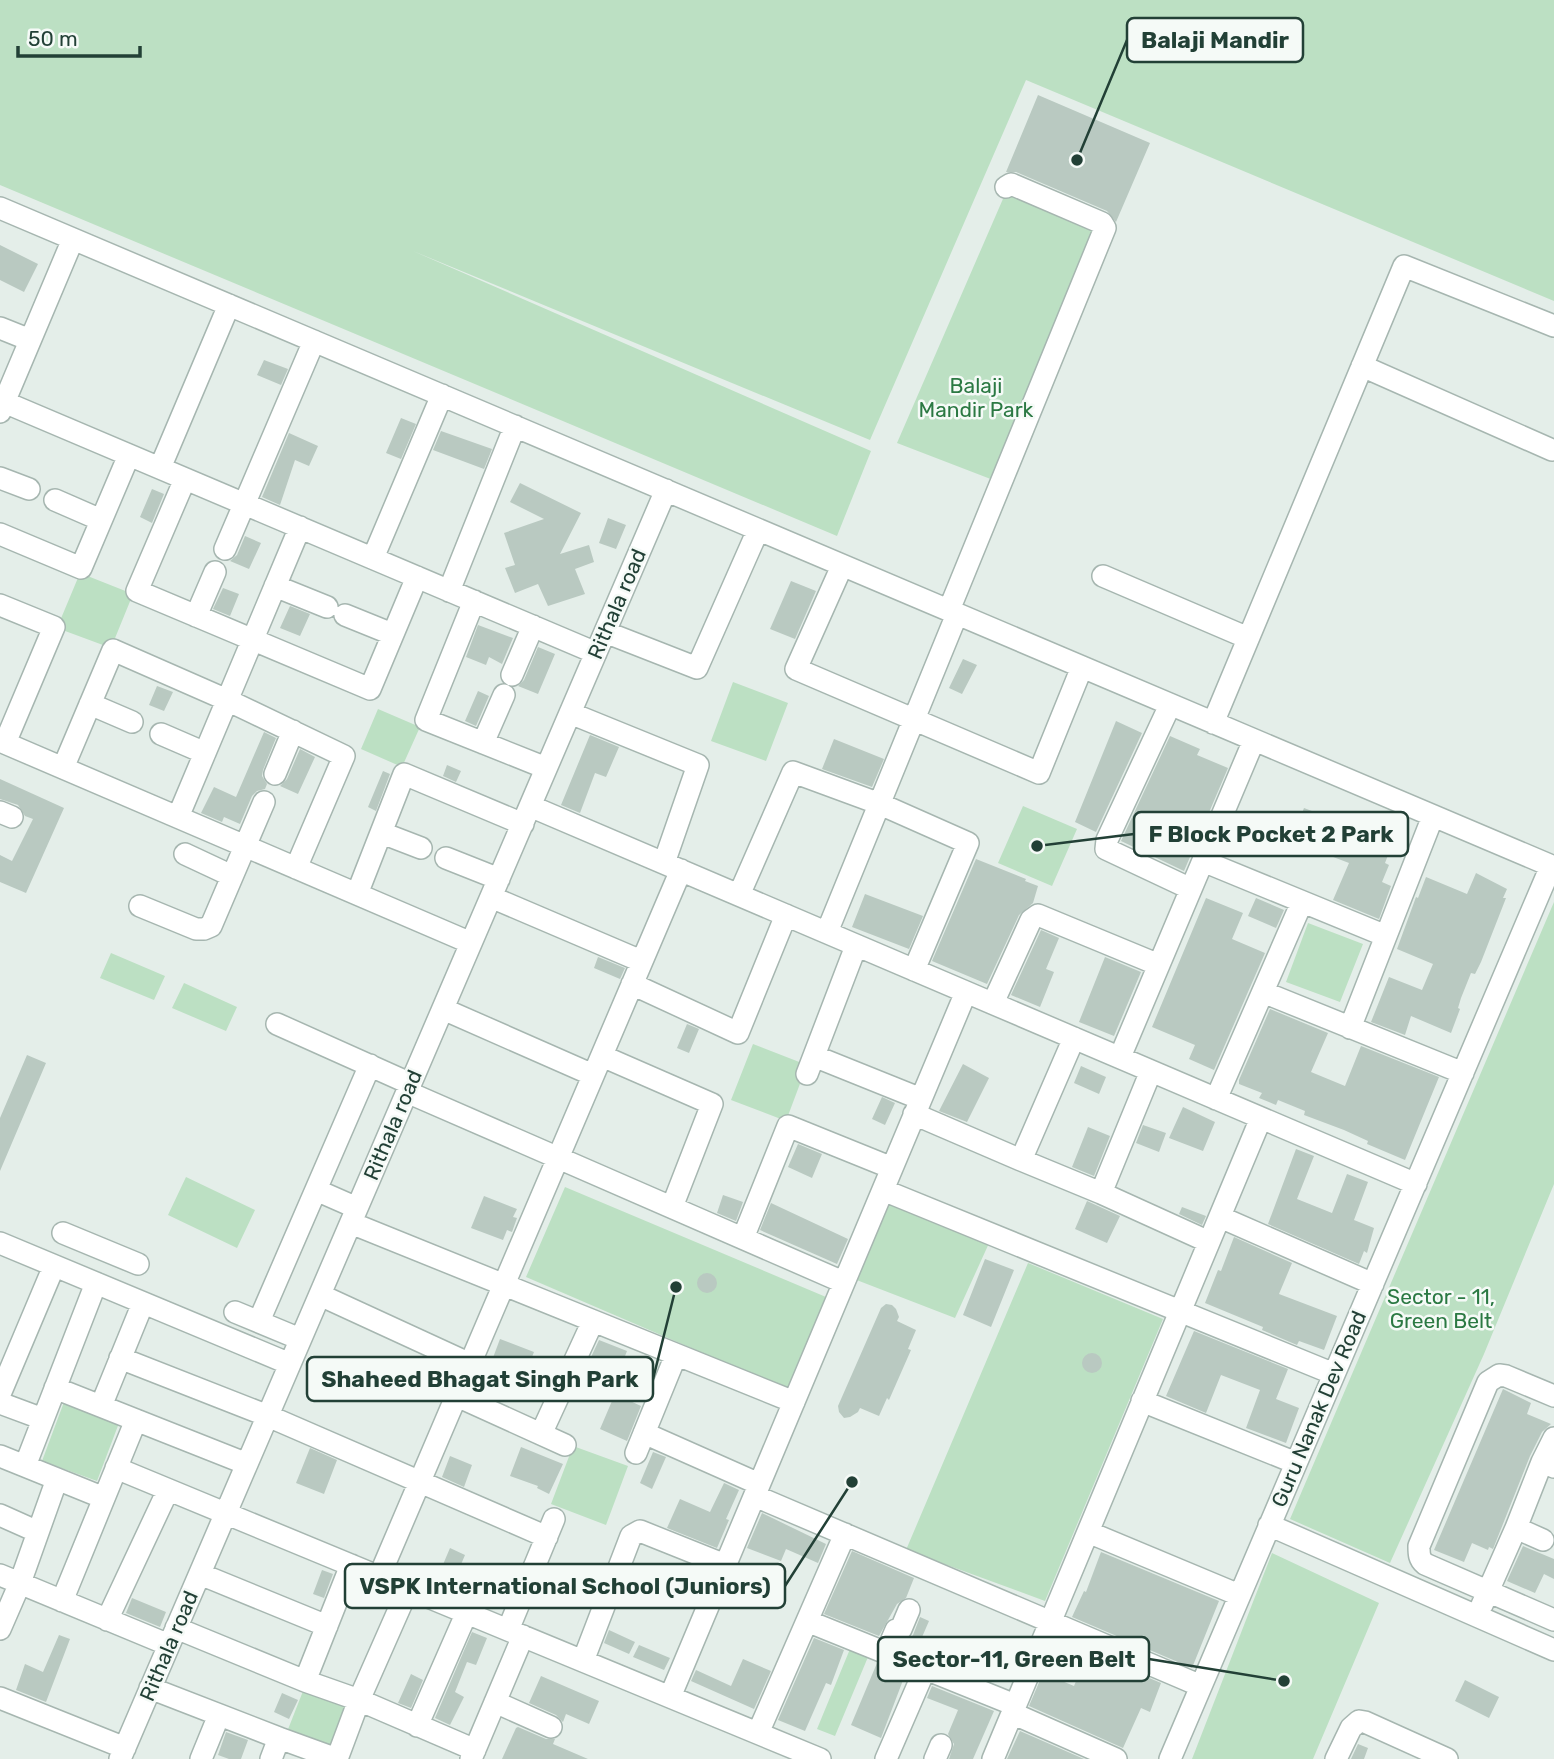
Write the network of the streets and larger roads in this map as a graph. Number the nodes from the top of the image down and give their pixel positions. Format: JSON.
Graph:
{"nodes":[{"id":1,"x":1006,"y":187,"type":"dead end"},
{"id":2,"x":0,"y":208,"type":"edge"},
{"id":3,"x":73,"y":239,"type":"junction"},
{"id":4,"x":229,"y":305,"type":"junction"},
{"id":5,"x":1554,"y":326,"type":"edge"},
{"id":6,"x":0,"y":328,"type":"edge"},
{"id":7,"x":30,"y":340,"type":"junction"},
{"id":8,"x":314,"y":341,"type":"junction"},
{"id":9,"x":1362,"y":366,"type":"junction"},
{"id":10,"x":443,"y":395,"type":"junction"},
{"id":11,"x":2,"y":407,"type":"edge"},
{"id":12,"x":515,"y":426,"type":"junction"},
{"id":13,"x":1552,"y":450,"type":"dead end"},
{"id":14,"x":128,"y":455,"type":"junction"},
{"id":15,"x":160,"y":468,"type":"junction"},
{"id":16,"x":0,"y":478,"type":"edge"},
{"id":17,"x":185,"y":479,"type":"junction"},
{"id":18,"x":29,"y":489,"type":"dead end"},
{"id":19,"x":666,"y":491,"type":"junction"},
{"id":20,"x":55,"y":500,"type":"dead end"},
{"id":21,"x":244,"y":503,"type":"junction"},
{"id":22,"x":101,"y":520,"type":"junction"},
{"id":23,"x":299,"y":527,"type":"junction"},
{"id":24,"x":758,"y":530,"type":"junction"},
{"id":25,"x":0,"y":534,"type":"edge"},
{"id":26,"x":225,"y":549,"type":"dead end"},
{"id":27,"x":373,"y":558,"type":"junction"},
{"id":28,"x":842,"y":566,"type":"junction"},
{"id":29,"x":215,"y":572,"type":"dead end"},
{"id":30,"x":1103,"y":576,"type":"dead end"},
{"id":31,"x":417,"y":577,"type":"junction"},
{"id":32,"x":275,"y":586,"type":"junction"},
{"id":33,"x":449,"y":590,"type":"junction"},
{"id":34,"x":474,"y":601,"type":"junction"},
{"id":35,"x":0,"y":605,"type":"edge"},
{"id":36,"x":953,"y":612,"type":"junction"},
{"id":37,"x":196,"y":616,"type":"junction"},
{"id":38,"x":533,"y":626,"type":"junction"},
{"id":39,"x":605,"y":632,"type":"junction"},
{"id":40,"x":392,"y":634,"type":"junction"},
{"id":41,"x":1248,"y":638,"type":"junction"},
{"id":42,"x":252,"y":640,"type":"junction"},
{"id":43,"x":596,"y":653,"type":"junction"},
{"id":44,"x":1082,"y":667,"type":"junction"},
{"id":45,"x":227,"y":700,"type":"junction"},
{"id":46,"x":90,"y":704,"type":"junction"},
{"id":47,"x":1170,"y":705,"type":"junction"},
{"id":48,"x":570,"y":713,"type":"junction"},
{"id":49,"x":914,"y":718,"type":"junction"},
{"id":50,"x":132,"y":722,"type":"dead end"},
{"id":51,"x":1213,"y":723,"type":"junction"},
{"id":52,"x":293,"y":731,"type":"junction"},
{"id":53,"x":161,"y":734,"type":"dead end"},
{"id":54,"x":1254,"y":740,"type":"junction"},
{"id":55,"x":2,"y":742,"type":"edge"},
{"id":56,"x":484,"y":743,"type":"junction"},
{"id":57,"x":205,"y":752,"type":"junction"},
{"id":58,"x":63,"y":768,"type":"junction"},
{"id":59,"x":546,"y":768,"type":"junction"},
{"id":60,"x":275,"y":774,"type":"dead end"},
{"id":61,"x":264,"y":802,"type":"dead end"},
{"id":62,"x":880,"y":804,"type":"junction"},
{"id":63,"x":526,"y":815,"type":"junction"},
{"id":64,"x":1433,"y":816,"type":"junction"},
{"id":65,"x":178,"y":817,"type":"junction"},
{"id":66,"x":382,"y":833,"type":"junction"},
{"id":67,"x":245,"y":846,"type":"junction"},
{"id":68,"x":421,"y":848,"type":"dead end"},
{"id":69,"x":185,"y":854,"type":"dead end"},
{"id":70,"x":446,"y":858,"type":"dead end"},
{"id":71,"x":1203,"y":861,"type":"junction"},
{"id":72,"x":672,"y":867,"type":"junction"},
{"id":73,"x":1553,"y":867,"type":"edge"},
{"id":74,"x":296,"y":868,"type":"junction"},
{"id":75,"x":232,"y":876,"type":"junction"},
{"id":76,"x":495,"y":888,"type":"junction"},
{"id":77,"x":1191,"y":889,"type":"junction"},
{"id":78,"x":357,"y":894,"type":"junction"},
{"id":79,"x":739,"y":895,"type":"junction"},
{"id":80,"x":1302,"y":902,"type":"junction"},
{"id":81,"x":140,"y":906,"type":"dead end"},
{"id":82,"x":786,"y":915,"type":"junction"},
{"id":83,"x":827,"y":933,"type":"junction"},
{"id":84,"x":1386,"y":936,"type":"junction"},
{"id":85,"x":471,"y":943,"type":"junction"},
{"id":86,"x":856,"y":946,"type":"junction"},
{"id":87,"x":641,"y":961,"type":"junction"},
{"id":88,"x":1158,"y":965,"type":"junction"},
{"id":89,"x":914,"y":970,"type":"junction"},
{"id":90,"x":632,"y":984,"type":"junction"},
{"id":91,"x":966,"y":992,"type":"junction"},
{"id":92,"x":1263,"y":992,"type":"junction"},
{"id":93,"x":993,"y":1003,"type":"junction"},
{"id":94,"x":443,"y":1009,"type":"junction"},
{"id":95,"x":277,"y":1024,"type":"dead end"},
{"id":96,"x":1350,"y":1027,"type":"junction"},
{"id":97,"x":1074,"y":1038,"type":"junction"},
{"id":98,"x":1120,"y":1057,"type":"junction"},
{"id":99,"x":370,"y":1065,"type":"junction"},
{"id":100,"x":597,"y":1065,"type":"junction"},
{"id":101,"x":1151,"y":1070,"type":"junction"},
{"id":102,"x":1463,"y":1073,"type":"junction"},
{"id":103,"x":409,"y":1088,"type":"junction"},
{"id":104,"x":1216,"y":1098,"type":"junction"},
{"id":105,"x":918,"y":1107,"type":"junction"},
{"id":106,"x":1261,"y":1118,"type":"junction"},
{"id":107,"x":558,"y":1157,"type":"junction"},
{"id":108,"x":1021,"y":1160,"type":"junction"},
{"id":109,"x":892,"y":1168,"type":"junction"},
{"id":110,"x":1416,"y":1184,"type":"junction"},
{"id":111,"x":316,"y":1190,"type":"junction"},
{"id":112,"x":883,"y":1190,"type":"junction"},
{"id":113,"x":1101,"y":1193,"type":"junction"},
{"id":114,"x":672,"y":1207,"type":"junction"},
{"id":115,"x":354,"y":1216,"type":"junction"},
{"id":116,"x":1220,"y":1217,"type":"junction"},
{"id":117,"x":743,"y":1238,"type":"junction"},
{"id":118,"x":1209,"y":1242,"type":"junction"},
{"id":119,"x":0,"y":1243,"type":"edge"},
{"id":120,"x":58,"y":1268,"type":"junction"},
{"id":121,"x":843,"y":1282,"type":"junction"},
{"id":122,"x":96,"y":1283,"type":"junction"},
{"id":123,"x":1373,"y":1284,"type":"junction"},
{"id":124,"x":504,"y":1285,"type":"junction"},
{"id":125,"x":119,"y":1293,"type":"junction"},
{"id":126,"x":320,"y":1295,"type":"junction"},
{"id":127,"x":143,"y":1303,"type":"junction"},
{"id":128,"x":1180,"y":1311,"type":"junction"},
{"id":129,"x":235,"y":1312,"type":"dead end"},
{"id":130,"x":259,"y":1321,"type":"junction"},
{"id":131,"x":593,"y":1321,"type":"junction"},
{"id":132,"x":300,"y":1339,"type":"junction"},
{"id":133,"x":676,"y":1355,"type":"junction"},
{"id":134,"x":120,"y":1358,"type":"junction"},
{"id":135,"x":290,"y":1364,"type":"junction"},
{"id":136,"x":470,"y":1364,"type":"junction"},
{"id":137,"x":1334,"y":1374,"type":"junction"},
{"id":138,"x":55,"y":1388,"type":"junction"},
{"id":139,"x":0,"y":1394,"type":"edge"},
{"id":140,"x":457,"y":1396,"type":"junction"},
{"id":141,"x":1554,"y":1396,"type":"edge"},
{"id":142,"x":1142,"y":1401,"type":"junction"},
{"id":143,"x":794,"y":1402,"type":"junction"},
{"id":144,"x":0,"y":1403,"type":"edge"},
{"id":145,"x":101,"y":1406,"type":"junction"},
{"id":146,"x":268,"y":1416,"type":"junction"},
{"id":147,"x":43,"y":1419,"type":"junction"},
{"id":148,"x":136,"y":1420,"type":"junction"},
{"id":149,"x":541,"y":1434,"type":"junction"},
{"id":150,"x":1554,"y":1438,"type":"edge"},
{"id":151,"x":565,"y":1445,"type":"dead end"},
{"id":152,"x":0,"y":1456,"type":"edge"},
{"id":153,"x":1296,"y":1463,"type":"junction"},
{"id":154,"x":247,"y":1464,"type":"junction"},
{"id":155,"x":1548,"y":1465,"type":"edge"},
{"id":156,"x":25,"y":1466,"type":"junction"},
{"id":157,"x":116,"y":1468,"type":"junction"},
{"id":158,"x":57,"y":1479,"type":"junction"},
{"id":159,"x":420,"y":1482,"type":"junction"},
{"id":160,"x":168,"y":1490,"type":"junction"},
{"id":161,"x":757,"y":1490,"type":"junction"},
{"id":162,"x":104,"y":1498,"type":"junction"},
{"id":163,"x":226,"y":1513,"type":"junction"},
{"id":164,"x":0,"y":1515,"type":"edge"},
{"id":165,"x":1269,"y":1525,"type":"junction"},
{"id":166,"x":1516,"y":1528,"type":"junction"},
{"id":167,"x":38,"y":1532,"type":"junction"},
{"id":168,"x":1088,"y":1532,"type":"junction"},
{"id":169,"x":845,"y":1534,"type":"junction"},
{"id":170,"x":1543,"y":1540,"type":"dead end"},
{"id":171,"x":351,"y":1565,"type":"junction"},
{"id":172,"x":725,"y":1565,"type":"junction"},
{"id":173,"x":200,"y":1574,"type":"junction"},
{"id":174,"x":379,"y":1577,"type":"junction"},
{"id":175,"x":10,"y":1579,"type":"edge"},
{"id":176,"x":408,"y":1589,"type":"junction"},
{"id":177,"x":1487,"y":1592,"type":"junction"},
{"id":178,"x":1239,"y":1595,"type":"junction"},
{"id":179,"x":62,"y":1601,"type":"junction"},
{"id":180,"x":909,"y":1609,"type":"dead end"},
{"id":181,"x":467,"y":1612,"type":"junction"},
{"id":182,"x":1476,"y":1616,"type":"junction"},
{"id":183,"x":107,"y":1620,"type":"junction"},
{"id":184,"x":1051,"y":1620,"type":"junction"},
{"id":185,"x":1554,"y":1620,"type":"edge"},
{"id":186,"x":807,"y":1621,"type":"junction"},
{"id":187,"x":327,"y":1626,"type":"junction"},
{"id":188,"x":0,"y":1629,"type":"edge"},
{"id":189,"x":516,"y":1633,"type":"junction"},
{"id":190,"x":173,"y":1637,"type":"junction"},
{"id":191,"x":1554,"y":1650,"type":"edge"},
{"id":192,"x":886,"y":1653,"type":"junction"},
{"id":193,"x":583,"y":1661,"type":"junction"},
{"id":194,"x":925,"y":1669,"type":"junction"},
{"id":195,"x":305,"y":1681,"type":"junction"},
{"id":196,"x":1201,"y":1686,"type":"junction"},
{"id":197,"x":150,"y":1688,"type":"junction"},
{"id":198,"x":670,"y":1697,"type":"junction"},
{"id":199,"x":0,"y":1698,"type":"edge"},
{"id":200,"x":359,"y":1700,"type":"junction"},
{"id":201,"x":495,"y":1702,"type":"junction"},
{"id":202,"x":1013,"y":1709,"type":"junction"},
{"id":203,"x":219,"y":1715,"type":"junction"},
{"id":204,"x":417,"y":1726,"type":"junction"},
{"id":205,"x":551,"y":1727,"type":"dead end"},
{"id":206,"x":758,"y":1733,"type":"junction"},
{"id":207,"x":279,"y":1738,"type":"junction"},
{"id":208,"x":122,"y":1754,"type":"edge"},
{"id":209,"x":473,"y":1754,"type":"edge"},
{"id":210,"x":817,"y":1758,"type":"edge"},
{"id":211,"x":201,"y":1759,"type":"edge"},
{"id":212,"x":271,"y":1759,"type":"edge"},
{"id":213,"x":337,"y":1759,"type":"edge"},
{"id":214,"x":886,"y":1759,"type":"edge"},
{"id":215,"x":993,"y":1759,"type":"edge"},
{"id":216,"x":1116,"y":1759,"type":"edge"},
{"id":217,"x":1170,"y":1759,"type":"edge"},
{"id":218,"x":1336,"y":1759,"type":"edge"},
{"id":219,"x":1447,"y":1759,"type":"edge"}],
"edges":[{"from":1,"to":36,"type":"street"},
{"from":2,"to":3,"type":"street"},
{"from":3,"to":4,"type":"street"},
{"from":3,"to":7,"type":"street"},
{"from":4,"to":8,"type":"street"},
{"from":4,"to":15,"type":"street"},
{"from":5,"to":9,"type":"street"},
{"from":6,"to":7,"type":"street"},
{"from":7,"to":11,"type":"street"},
{"from":8,"to":10,"type":"street"},
{"from":8,"to":21,"type":"street"},
{"from":9,"to":13,"type":"street"},
{"from":9,"to":41,"type":"street"},
{"from":10,"to":12,"type":"street"},
{"from":10,"to":27,"type":"street"},
{"from":11,"to":14,"type":"street"},
{"from":12,"to":19,"type":"street"},
{"from":12,"to":33,"type":"street"},
{"from":14,"to":15,"type":"street"},
{"from":14,"to":22,"type":"street"},
{"from":15,"to":17,"type":"street"},
{"from":16,"to":18,"type":"street"},
{"from":17,"to":21,"type":"street"},
{"from":17,"to":37,"type":"street"},
{"from":19,"to":24,"type":"street"},
{"from":19,"to":39,"type":"street","name":"Rithala road"},
{"from":20,"to":22,"type":"street"},
{"from":21,"to":23,"type":"street"},
{"from":21,"to":26,"type":"street"},
{"from":22,"to":25,"type":"street"},
{"from":23,"to":27,"type":"street"},
{"from":23,"to":32,"type":"street"},
{"from":24,"to":28,"type":"street"},
{"from":24,"to":39,"type":"street"},
{"from":27,"to":31,"type":"street"},
{"from":28,"to":36,"type":"street"},
{"from":28,"to":49,"type":"street"},
{"from":29,"to":37,"type":"street"},
{"from":30,"to":41,"type":"street"},
{"from":31,"to":33,"type":"street"},
{"from":31,"to":40,"type":"street"},
{"from":32,"to":40,"type":"street"},
{"from":32,"to":42,"type":"street"},
{"from":33,"to":34,"type":"street"},
{"from":34,"to":38,"type":"street"},
{"from":34,"to":56,"type":"street"},
{"from":35,"to":55,"type":"street"},
{"from":36,"to":44,"type":"street"},
{"from":36,"to":49,"type":"street"},
{"from":37,"to":42,"type":"street"},
{"from":38,"to":43,"type":"street"},
{"from":38,"to":56,"type":"street"},
{"from":39,"to":43,"type":"street","name":"Rithala road"},
{"from":40,"to":42,"type":"street"},
{"from":41,"to":51,"type":"street"},
{"from":42,"to":45,"type":"street"},
{"from":43,"to":48,"type":"street","name":"Rithala road"},
{"from":44,"to":47,"type":"street"},
{"from":44,"to":49,"type":"street"},
{"from":45,"to":46,"type":"street"},
{"from":45,"to":52,"type":"street"},
{"from":45,"to":57,"type":"street"},
{"from":46,"to":50,"type":"street"},
{"from":46,"to":58,"type":"street"},
{"from":47,"to":51,"type":"street"},
{"from":47,"to":77,"type":"street"},
{"from":48,"to":59,"type":"street","name":"Rithala road"},
{"from":48,"to":72,"type":"street"},
{"from":49,"to":62,"type":"street"},
{"from":51,"to":54,"type":"street"},
{"from":52,"to":60,"type":"street"},
{"from":52,"to":74,"type":"street"},
{"from":53,"to":57,"type":"street"},
{"from":54,"to":64,"type":"street"},
{"from":54,"to":71,"type":"street"},
{"from":55,"to":58,"type":"street"},
{"from":56,"to":59,"type":"street"},
{"from":57,"to":65,"type":"street"},
{"from":58,"to":65,"type":"street"},
{"from":59,"to":63,"type":"street","name":"Rithala road"},
{"from":61,"to":67,"type":"street"},
{"from":62,"to":79,"type":"street"},
{"from":62,"to":83,"type":"street"},
{"from":62,"to":89,"type":"street"},
{"from":63,"to":66,"type":"street"},
{"from":63,"to":72,"type":"street"},
{"from":63,"to":76,"type":"street","name":"Rithala road"},
{"from":64,"to":73,"type":"street"},
{"from":64,"to":84,"type":"street"},
{"from":65,"to":67,"type":"street"},
{"from":66,"to":68,"type":"street"},
{"from":66,"to":78,"type":"street"},
{"from":67,"to":74,"type":"street"},
{"from":67,"to":75,"type":"street"},
{"from":69,"to":75,"type":"street"},
{"from":70,"to":76,"type":"street"},
{"from":71,"to":77,"type":"street"},
{"from":71,"to":80,"type":"street"},
{"from":72,"to":79,"type":"street"},
{"from":72,"to":87,"type":"street"},
{"from":73,"to":102,"type":"street","name":"Guru Nanak Dev Road"},
{"from":74,"to":78,"type":"street"},
{"from":75,"to":81,"type":"street"},
{"from":76,"to":85,"type":"street","name":"Rithala road"},
{"from":76,"to":87,"type":"street"},
{"from":77,"to":88,"type":"street"},
{"from":78,"to":85,"type":"street"},
{"from":79,"to":82,"type":"street"},
{"from":80,"to":84,"type":"street"},
{"from":80,"to":92,"type":"street"},
{"from":82,"to":83,"type":"street"},
{"from":82,"to":90,"type":"street"},
{"from":83,"to":86,"type":"street"},
{"from":84,"to":96,"type":"street"},
{"from":85,"to":94,"type":"street","name":"Rithala road"},
{"from":86,"to":89,"type":"street"},
{"from":86,"to":105,"type":"street"},
{"from":87,"to":90,"type":"street"},
{"from":88,"to":93,"type":"street"},
{"from":88,"to":98,"type":"street"},
{"from":89,"to":91,"type":"street"},
{"from":90,"to":100,"type":"street"},
{"from":91,"to":93,"type":"street"},
{"from":91,"to":105,"type":"street"},
{"from":92,"to":96,"type":"street"},
{"from":92,"to":104,"type":"street"},
{"from":93,"to":97,"type":"street"},
{"from":94,"to":100,"type":"street"},
{"from":94,"to":103,"type":"street","name":"Rithala road"},
{"from":95,"to":99,"type":"street"},
{"from":96,"to":102,"type":"street"},
{"from":97,"to":98,"type":"street"},
{"from":97,"to":108,"type":"street"},
{"from":98,"to":101,"type":"street"},
{"from":99,"to":103,"type":"street"},
{"from":99,"to":111,"type":"street"},
{"from":100,"to":107,"type":"street"},
{"from":100,"to":114,"type":"street"},
{"from":101,"to":104,"type":"street"},
{"from":101,"to":113,"type":"street"},
{"from":102,"to":110,"type":"street","name":"Guru Nanak Dev Road"},
{"from":103,"to":107,"type":"street"},
{"from":103,"to":115,"type":"street","name":"Rithala road"},
{"from":104,"to":106,"type":"street"},
{"from":105,"to":108,"type":"street"},
{"from":105,"to":109,"type":"street"},
{"from":106,"to":110,"type":"street"},
{"from":106,"to":116,"type":"street"},
{"from":107,"to":114,"type":"street"},
{"from":107,"to":124,"type":"street"},
{"from":108,"to":113,"type":"street"},
{"from":109,"to":112,"type":"street"},
{"from":109,"to":117,"type":"street"},
{"from":110,"to":123,"type":"street","name":"Guru Nanak Dev Road"},
{"from":111,"to":115,"type":"street"},
{"from":111,"to":130,"type":"street"},
{"from":112,"to":121,"type":"street"},
{"from":112,"to":128,"type":"street"},
{"from":113,"to":118,"type":"street"},
{"from":114,"to":117,"type":"street"},
{"from":115,"to":124,"type":"street"},
{"from":115,"to":126,"type":"street","name":"Rithala road"},
{"from":116,"to":118,"type":"street"},
{"from":116,"to":123,"type":"street"},
{"from":117,"to":121,"type":"street"},
{"from":118,"to":128,"type":"street"},
{"from":119,"to":120,"type":"street"},
{"from":120,"to":122,"type":"street"},
{"from":120,"to":125,"type":"street"},
{"from":120,"to":139,"type":"street"},
{"from":121,"to":143,"type":"street"},
{"from":122,"to":125,"type":"street"},
{"from":122,"to":138,"type":"street"},
{"from":123,"to":137,"type":"street","name":"Guru Nanak Dev Road"},
{"from":124,"to":131,"type":"street"},
{"from":124,"to":136,"type":"street"},
{"from":125,"to":127,"type":"street"},
{"from":126,"to":132,"type":"street","name":"Rithala road"},
{"from":126,"to":136,"type":"street"},
{"from":127,"to":134,"type":"street"},
{"from":127,"to":135,"type":"street"},
{"from":128,"to":137,"type":"street"},
{"from":128,"to":142,"type":"street"},
{"from":129,"to":130,"type":"street"},
{"from":130,"to":132,"type":"street"},
{"from":131,"to":133,"type":"street"},
{"from":131,"to":149,"type":"street"},
{"from":132,"to":135,"type":"street","name":"Rithala road"},
{"from":133,"to":143,"type":"street"},
{"from":133,"to":161,"type":"street"},
{"from":134,"to":145,"type":"street"},
{"from":134,"to":146,"type":"street"},
{"from":135,"to":146,"type":"street","name":"Rithala road"},
{"from":136,"to":140,"type":"street"},
{"from":137,"to":153,"type":"street","name":"Guru Nanak Dev Road"},
{"from":138,"to":145,"type":"street"},
{"from":138,"to":147,"type":"street"},
{"from":140,"to":149,"type":"street"},
{"from":140,"to":159,"type":"street"},
{"from":141,"to":177,"type":"street"},
{"from":142,"to":153,"type":"street"},
{"from":142,"to":168,"type":"street"},
{"from":143,"to":161,"type":"street"},
{"from":144,"to":147,"type":"street"},
{"from":145,"to":148,"type":"street"},
{"from":146,"to":154,"type":"street","name":"Rithala road"},
{"from":146,"to":159,"type":"street"},
{"from":147,"to":156,"type":"street"},
{"from":148,"to":154,"type":"street"},
{"from":148,"to":157,"type":"street"},
{"from":149,"to":151,"type":"street"},
{"from":150,"to":155,"type":"street"},
{"from":152,"to":156,"type":"street"},
{"from":153,"to":165,"type":"street","name":"Guru Nanak Dev Road"},
{"from":154,"to":163,"type":"street","name":"Rithala road"},
{"from":155,"to":166,"type":"street"},
{"from":156,"to":158,"type":"street"},
{"from":157,"to":160,"type":"street"},
{"from":157,"to":162,"type":"street"},
{"from":158,"to":162,"type":"street"},
{"from":158,"to":167,"type":"street"},
{"from":159,"to":174,"type":"street"},
{"from":159,"to":189,"type":"street"},
{"from":160,"to":163,"type":"street"},
{"from":160,"to":183,"type":"street"},
{"from":161,"to":169,"type":"street"},
{"from":161,"to":172,"type":"street"},
{"from":162,"to":179,"type":"street"},
{"from":163,"to":171,"type":"street"},
{"from":163,"to":173,"type":"street","name":"Rithala road"},
{"from":164,"to":167,"type":"street"},
{"from":165,"to":178,"type":"street","name":"Guru Nanak Dev Road"},
{"from":165,"to":182,"type":"street"},
{"from":166,"to":170,"type":"street"},
{"from":166,"to":177,"type":"street"},
{"from":167,"to":175,"type":"street"},
{"from":168,"to":178,"type":"street"},
{"from":168,"to":184,"type":"street"},
{"from":169,"to":184,"type":"street"},
{"from":169,"to":186,"type":"street"},
{"from":171,"to":174,"type":"street"},
{"from":171,"to":187,"type":"street"},
{"from":172,"to":193,"type":"street"},
{"from":172,"to":198,"type":"street"},
{"from":173,"to":187,"type":"street"},
{"from":173,"to":190,"type":"street","name":"Rithala road"},
{"from":174,"to":176,"type":"street"},
{"from":175,"to":179,"type":"street"},
{"from":175,"to":188,"type":"street"},
{"from":176,"to":181,"type":"street"},
{"from":176,"to":200,"type":"street"},
{"from":177,"to":182,"type":"street"},
{"from":177,"to":185,"type":"street"},
{"from":178,"to":196,"type":"street","name":"Guru Nanak Dev Road"},
{"from":179,"to":183,"type":"street"},
{"from":180,"to":192,"type":"street"},
{"from":181,"to":189,"type":"street"},
{"from":181,"to":204,"type":"street"},
{"from":182,"to":191,"type":"street"},
{"from":183,"to":190,"type":"street"},
{"from":184,"to":196,"type":"street"},
{"from":184,"to":202,"type":"street"},
{"from":186,"to":192,"type":"street"},
{"from":186,"to":206,"type":"street"},
{"from":187,"to":195,"type":"street"},
{"from":189,"to":193,"type":"street"},
{"from":189,"to":201,"type":"street"},
{"from":190,"to":195,"type":"street"},
{"from":190,"to":197,"type":"street","name":"Rithala road"},
{"from":192,"to":194,"type":"street"},
{"from":193,"to":198,"type":"street"},
{"from":194,"to":202,"type":"street"},
{"from":194,"to":214,"type":"street"},
{"from":195,"to":200,"type":"street"},
{"from":196,"to":217,"type":"street","name":"Guru Nanak Dev Road"},
{"from":197,"to":203,"type":"street"},
{"from":197,"to":208,"type":"street","name":"Rithala road"},
{"from":198,"to":206,"type":"street"},
{"from":199,"to":208,"type":"street"},
{"from":200,"to":204,"type":"street"},
{"from":200,"to":213,"type":"street"},
{"from":201,"to":205,"type":"street"},
{"from":201,"to":209,"type":"street"},
{"from":202,"to":215,"type":"street"},
{"from":202,"to":216,"type":"street"},
{"from":203,"to":207,"type":"street"},
{"from":203,"to":211,"type":"street"},
{"from":204,"to":209,"type":"street"},
{"from":206,"to":210,"type":"street"},
{"from":207,"to":212,"type":"street"},
{"from":207,"to":213,"type":"street"},
{"from":218,"to":219,"type":"street"}]}
